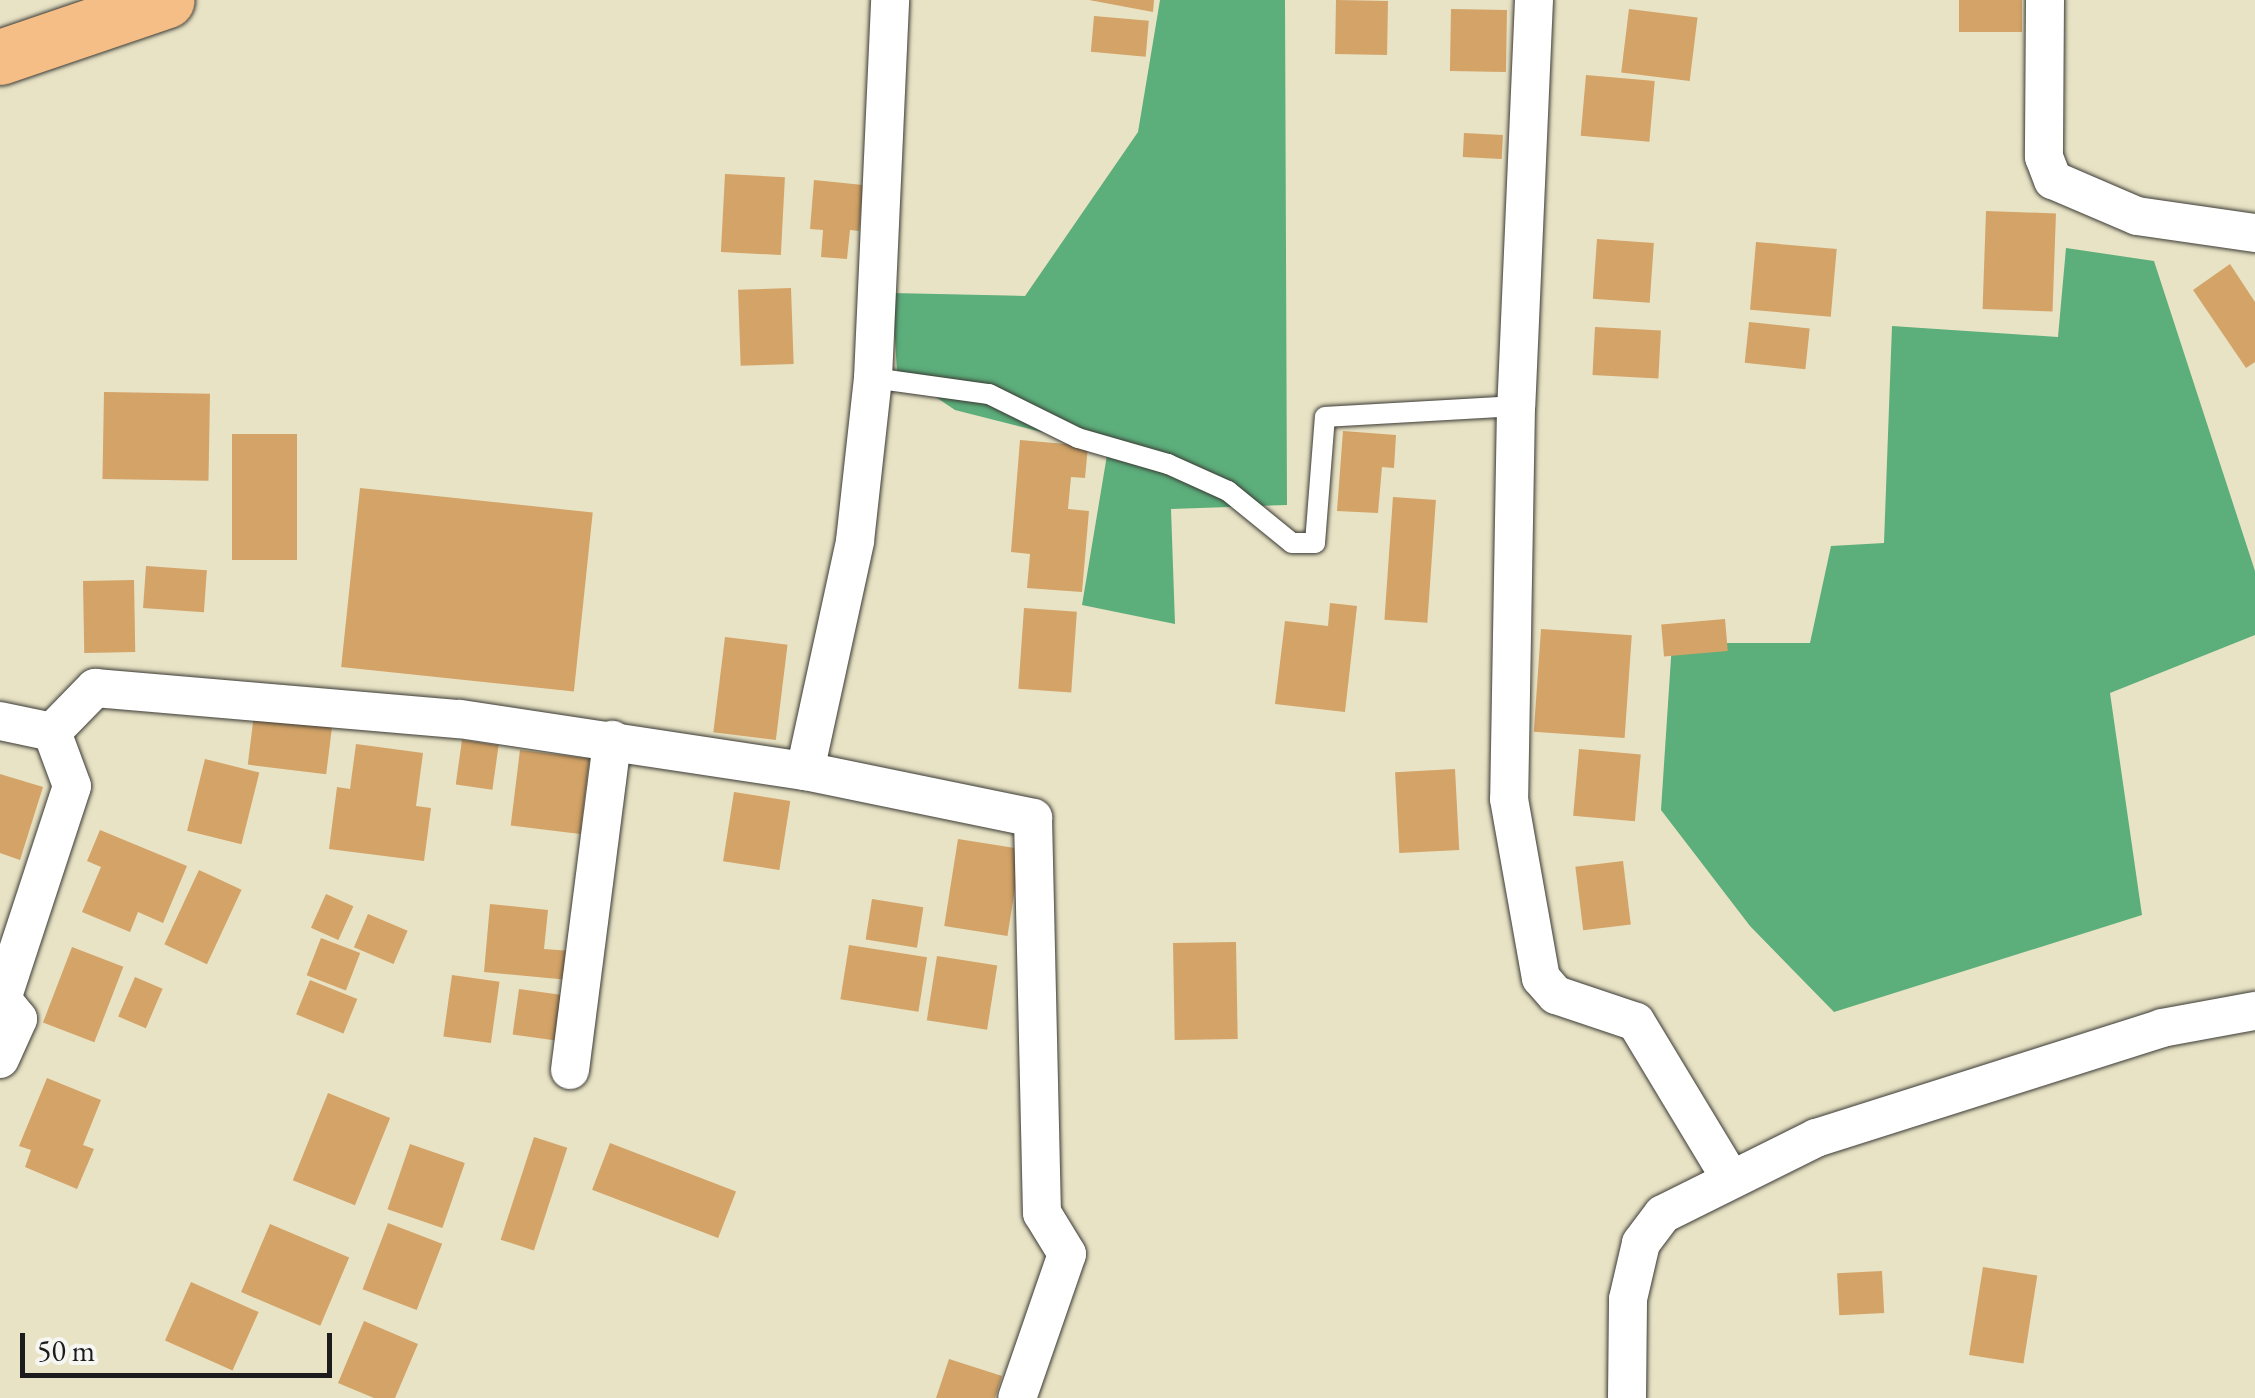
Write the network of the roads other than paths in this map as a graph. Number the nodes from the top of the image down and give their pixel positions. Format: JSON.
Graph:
{"nodes":[{"id":1,"x":167,"y":0,"type":"edge"},
{"id":2,"x":890,"y":0,"type":"edge"},
{"id":3,"x":1534,"y":0,"type":"edge"},
{"id":4,"x":2045,"y":0,"type":"edge"},
{"id":5,"x":0,"y":57,"type":"edge"},
{"id":6,"x":2255,"y":233,"type":"edge"},
{"id":7,"x":873,"y":378,"type":"junction"},
{"id":8,"x":1516,"y":406,"type":"junction"},
{"id":9,"x":0,"y":721,"type":"edge"},
{"id":10,"x":52,"y":732,"type":"junction"},
{"id":11,"x":612,"y":740,"type":"junction"},
{"id":12,"x":805,"y":771,"type":"junction"},
{"id":13,"x":2255,"y":1011,"type":"edge"},
{"id":14,"x":0,"y":1060,"type":"edge"},
{"id":15,"x":570,"y":1070,"type":"dead end"},
{"id":16,"x":1729,"y":1176,"type":"junction"},
{"id":17,"x":1018,"y":1398,"type":"edge"},
{"id":18,"x":1627,"y":1398,"type":"edge"}],
"edges":[{"from":1,"to":5,"type":"highway"},
{"from":2,"to":7,"type":"street"},
{"from":3,"to":8,"type":"street"},
{"from":4,"to":6,"type":"street"},
{"from":7,"to":8,"type":"lane"},
{"from":7,"to":12,"type":"street"},
{"from":8,"to":16,"type":"street"},
{"from":9,"to":10,"type":"street"},
{"from":10,"to":11,"type":"street"},
{"from":10,"to":14,"type":"street"},
{"from":11,"to":12,"type":"street"},
{"from":11,"to":15,"type":"street"},
{"from":12,"to":17,"type":"street"},
{"from":13,"to":16,"type":"street"},
{"from":16,"to":18,"type":"street"}]}
